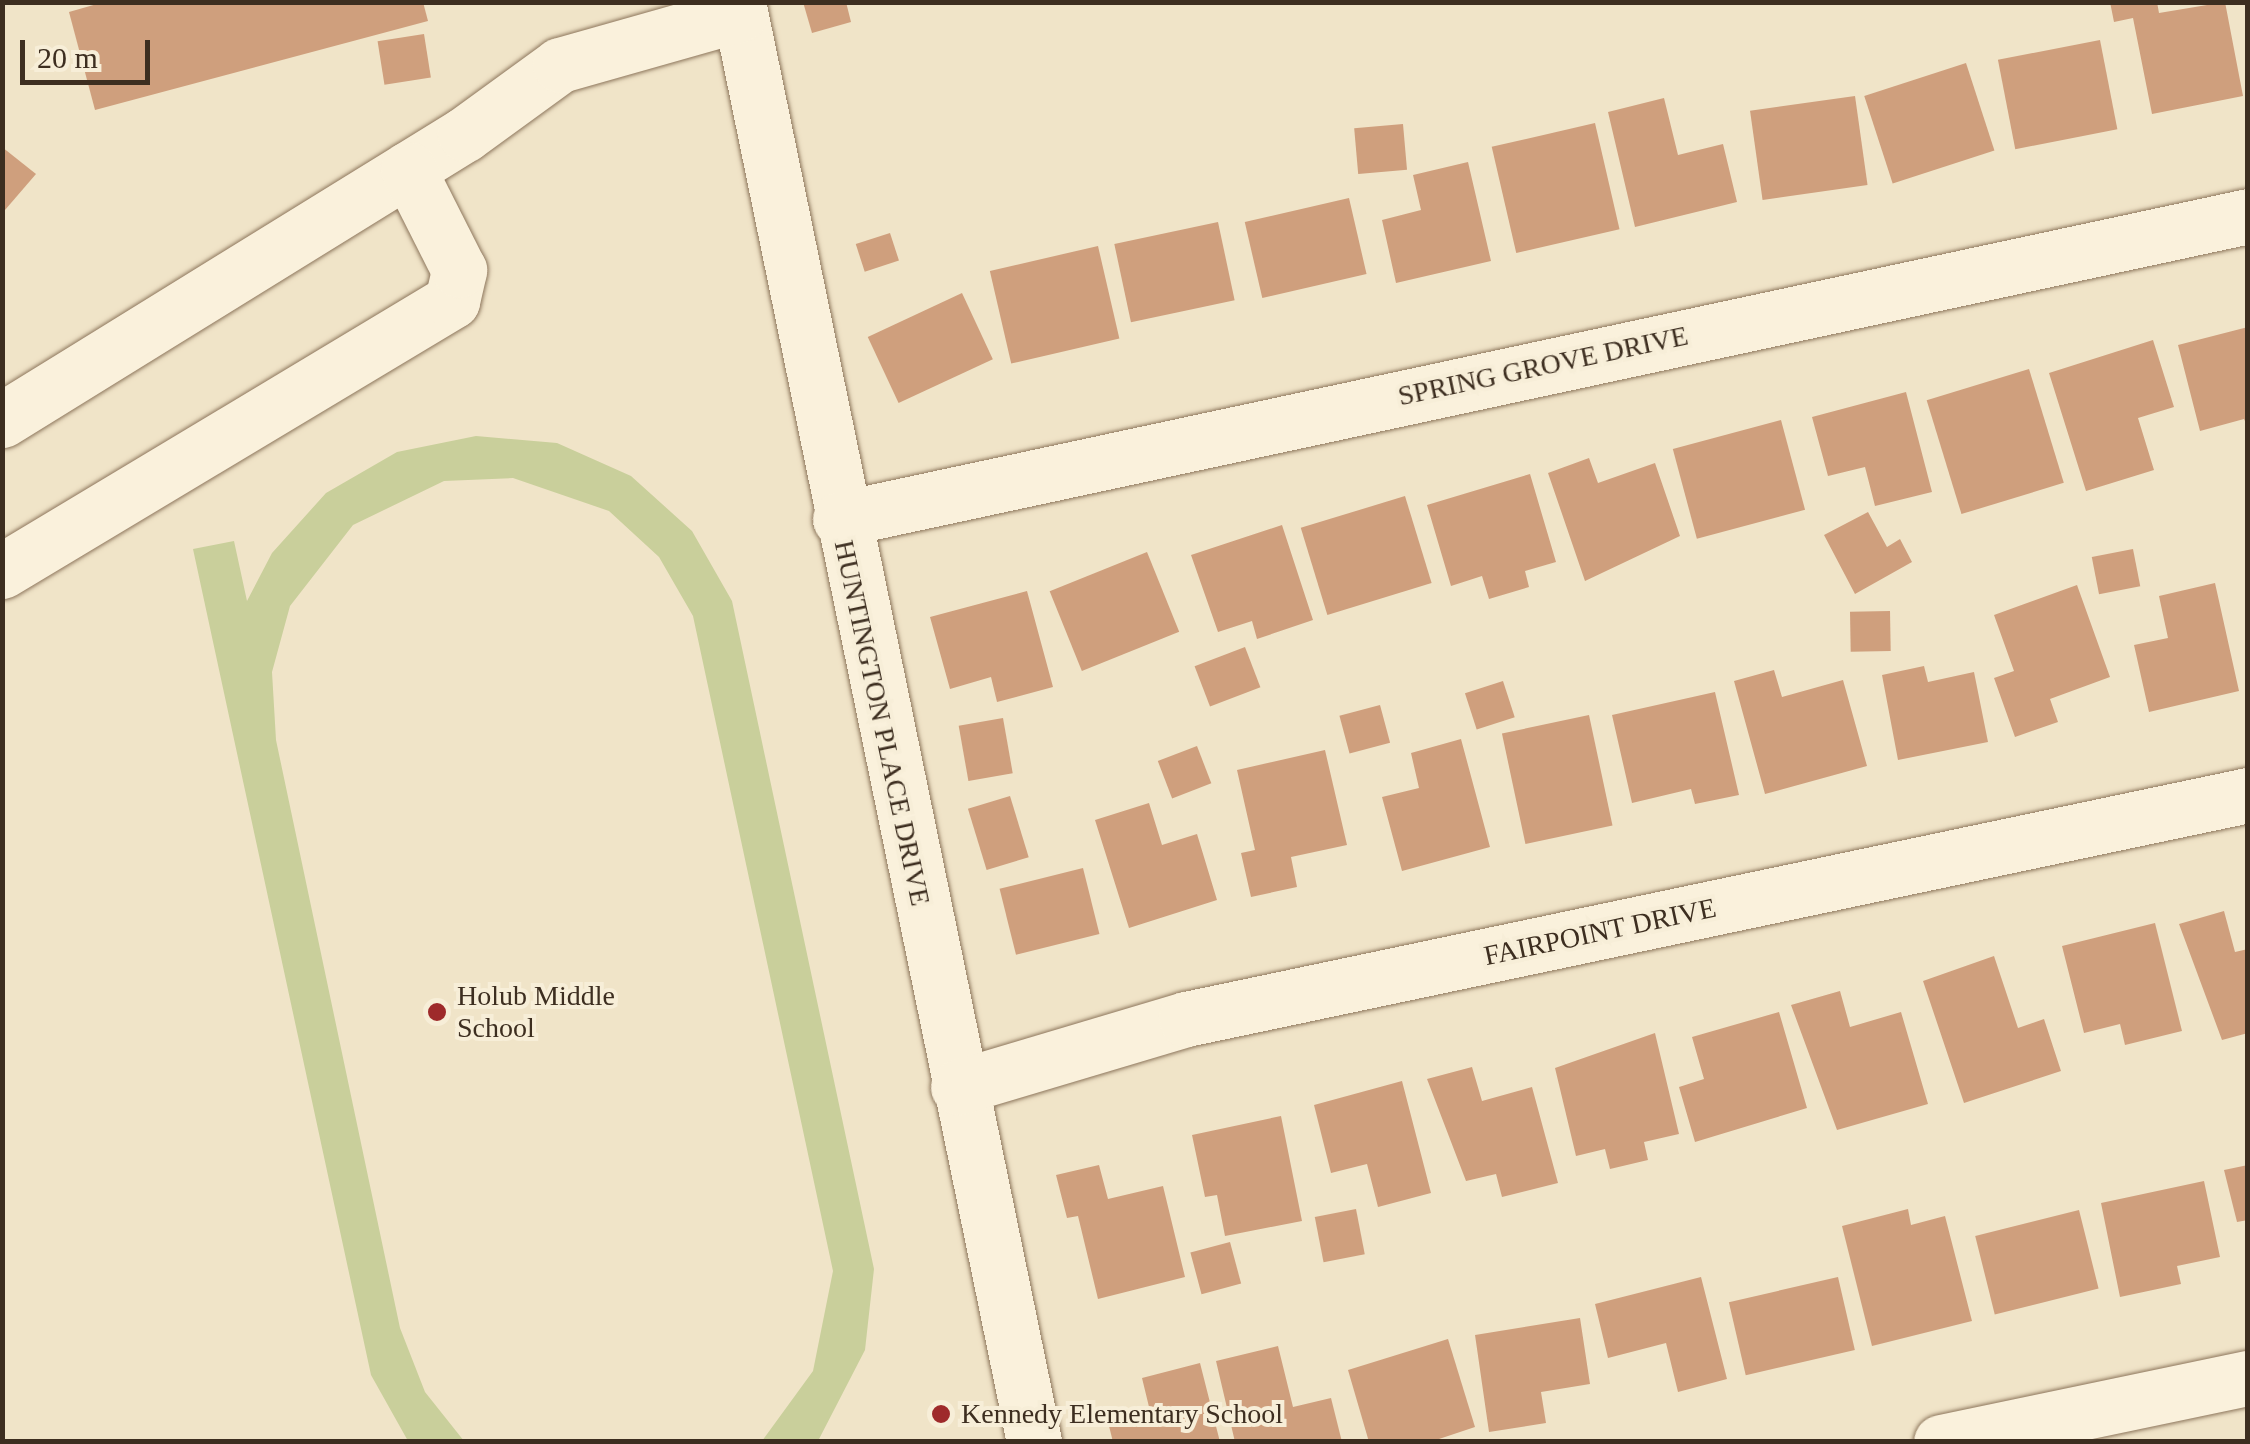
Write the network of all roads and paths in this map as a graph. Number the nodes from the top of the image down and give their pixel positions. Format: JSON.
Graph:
{"nodes":[{"id":1,"x":739,"y":8,"type":"edge"},
{"id":2,"x":408,"y":169,"type":"junction"},
{"id":3,"x":2248,"y":216,"type":"edge"},
{"id":4,"x":2,"y":420,"type":"edge"},
{"id":5,"x":840,"y":519,"type":"junction"},
{"id":6,"x":2,"y":570,"type":"edge"},
{"id":7,"x":2248,"y":795,"type":"edge"},
{"id":8,"x":958,"y":1087,"type":"junction"},
{"id":9,"x":2248,"y":1378,"type":"edge"},
{"id":10,"x":1034,"y":1442,"type":"edge"},
{"id":11,"x":1941,"y":1442,"type":"edge"}],
"edges":[{"from":1,"to":2,"type":"street"},
{"from":1,"to":5,"type":"street","name":"HUNTINGTON PLACE DRIVE"},
{"from":2,"to":4,"type":"street"},
{"from":2,"to":6,"type":"street"},
{"from":3,"to":5,"type":"street","name":"SPRING GROVE DRIVE"},
{"from":5,"to":8,"type":"street","name":"HUNTINGTON PLACE DRIVE"},
{"from":7,"to":8,"type":"street","name":"FAIRPOINT DRIVE"},
{"from":8,"to":10,"type":"street","name":"HUNTINGTON PLACE DRIVE"},
{"from":9,"to":11,"type":"street"}]}
